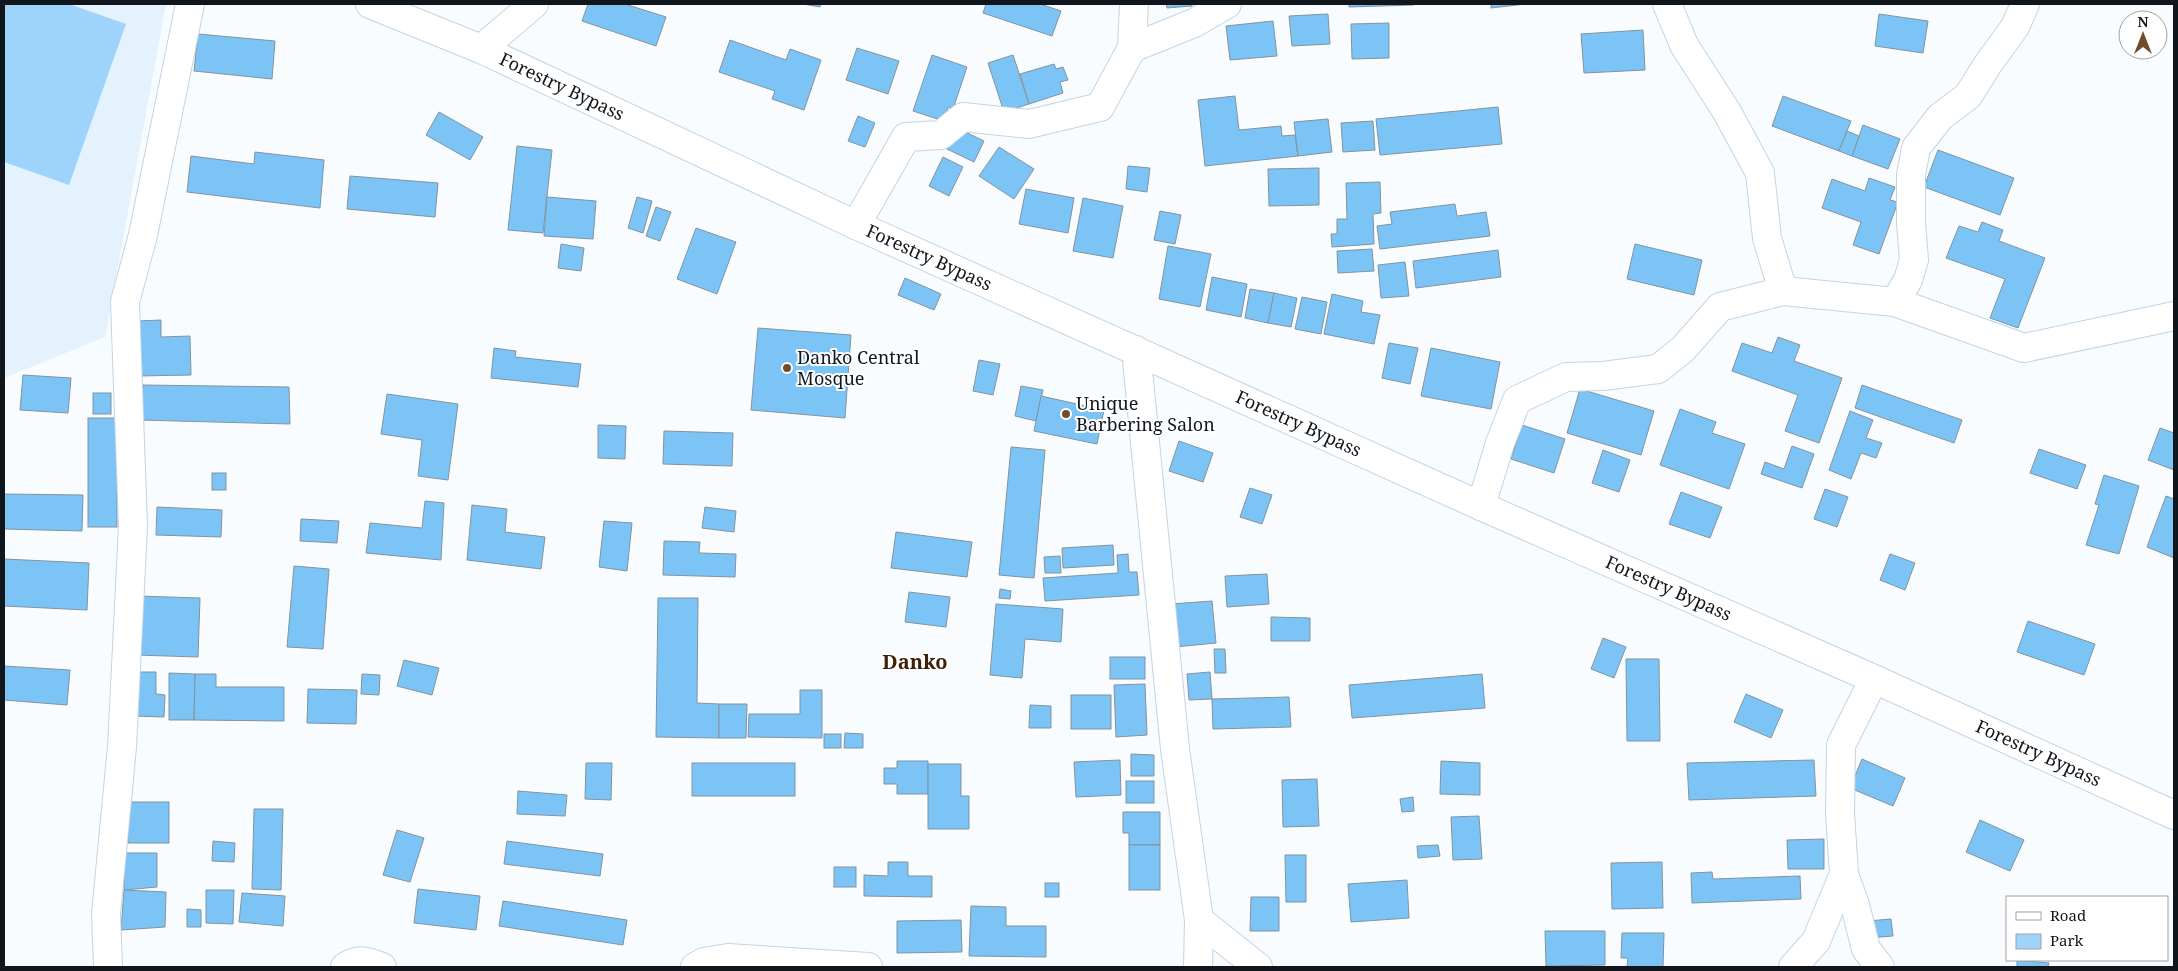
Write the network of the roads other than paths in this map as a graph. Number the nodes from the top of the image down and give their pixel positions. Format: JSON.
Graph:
{"nodes":[{"id":1,"x":190,"y":4,"type":"edge"},
{"id":2,"x":370,"y":4,"type":"edge"},
{"id":3,"x":533,"y":4,"type":"edge"},
{"id":4,"x":1134,"y":4,"type":"edge"},
{"id":5,"x":1227,"y":4,"type":"edge"},
{"id":6,"x":1667,"y":4,"type":"edge"},
{"id":7,"x":2026,"y":4,"type":"edge"},
{"id":8,"x":1132,"y":48,"type":"junction"},
{"id":9,"x":481,"y":49,"type":"junction"},
{"id":10,"x":856,"y":224,"type":"junction"},
{"id":11,"x":1783,"y":290,"type":"junction"},
{"id":12,"x":1895,"y":302,"type":"junction"},
{"id":13,"x":2174,"y":316,"type":"edge"},
{"id":14,"x":1136,"y":350,"type":"junction"},
{"id":15,"x":1481,"y":506,"type":"junction"},
{"id":16,"x":1874,"y":679,"type":"junction"},
{"id":17,"x":2174,"y":815,"type":"edge"},
{"id":18,"x":1844,"y":874,"type":"junction"},
{"id":19,"x":1199,"y":920,"type":"junction"},
{"id":20,"x":108,"y":967,"type":"edge"},
{"id":21,"x":346,"y":967,"type":"edge"},
{"id":22,"x":382,"y":967,"type":"edge"},
{"id":23,"x":695,"y":967,"type":"edge"},
{"id":24,"x":868,"y":967,"type":"edge"},
{"id":25,"x":1198,"y":967,"type":"edge"},
{"id":26,"x":1258,"y":967,"type":"edge"},
{"id":27,"x":1794,"y":967,"type":"edge"},
{"id":28,"x":1880,"y":967,"type":"edge"}],
"edges":[{"from":1,"to":20,"type":"street"},
{"from":2,"to":9,"type":"street","name":"Forestry Bypass"},
{"from":3,"to":9,"type":"street"},
{"from":4,"to":8,"type":"street"},
{"from":5,"to":8,"type":"street"},
{"from":6,"to":11,"type":"street"},
{"from":7,"to":12,"type":"street"},
{"from":8,"to":10,"type":"street"},
{"from":9,"to":10,"type":"street","name":"Forestry Bypass"},
{"from":10,"to":14,"type":"street","name":"Forestry Bypass"},
{"from":11,"to":12,"type":"street"},
{"from":11,"to":15,"type":"street"},
{"from":12,"to":13,"type":"street"},
{"from":14,"to":15,"type":"street","name":"Forestry Bypass"},
{"from":14,"to":19,"type":"street"},
{"from":15,"to":16,"type":"street","name":"Forestry Bypass"},
{"from":16,"to":17,"type":"street","name":"Forestry Bypass"},
{"from":16,"to":18,"type":"street"},
{"from":18,"to":27,"type":"street"},
{"from":18,"to":28,"type":"street"},
{"from":19,"to":25,"type":"street"},
{"from":19,"to":26,"type":"street"},
{"from":21,"to":22,"type":"street"},
{"from":23,"to":24,"type":"street"}]}
